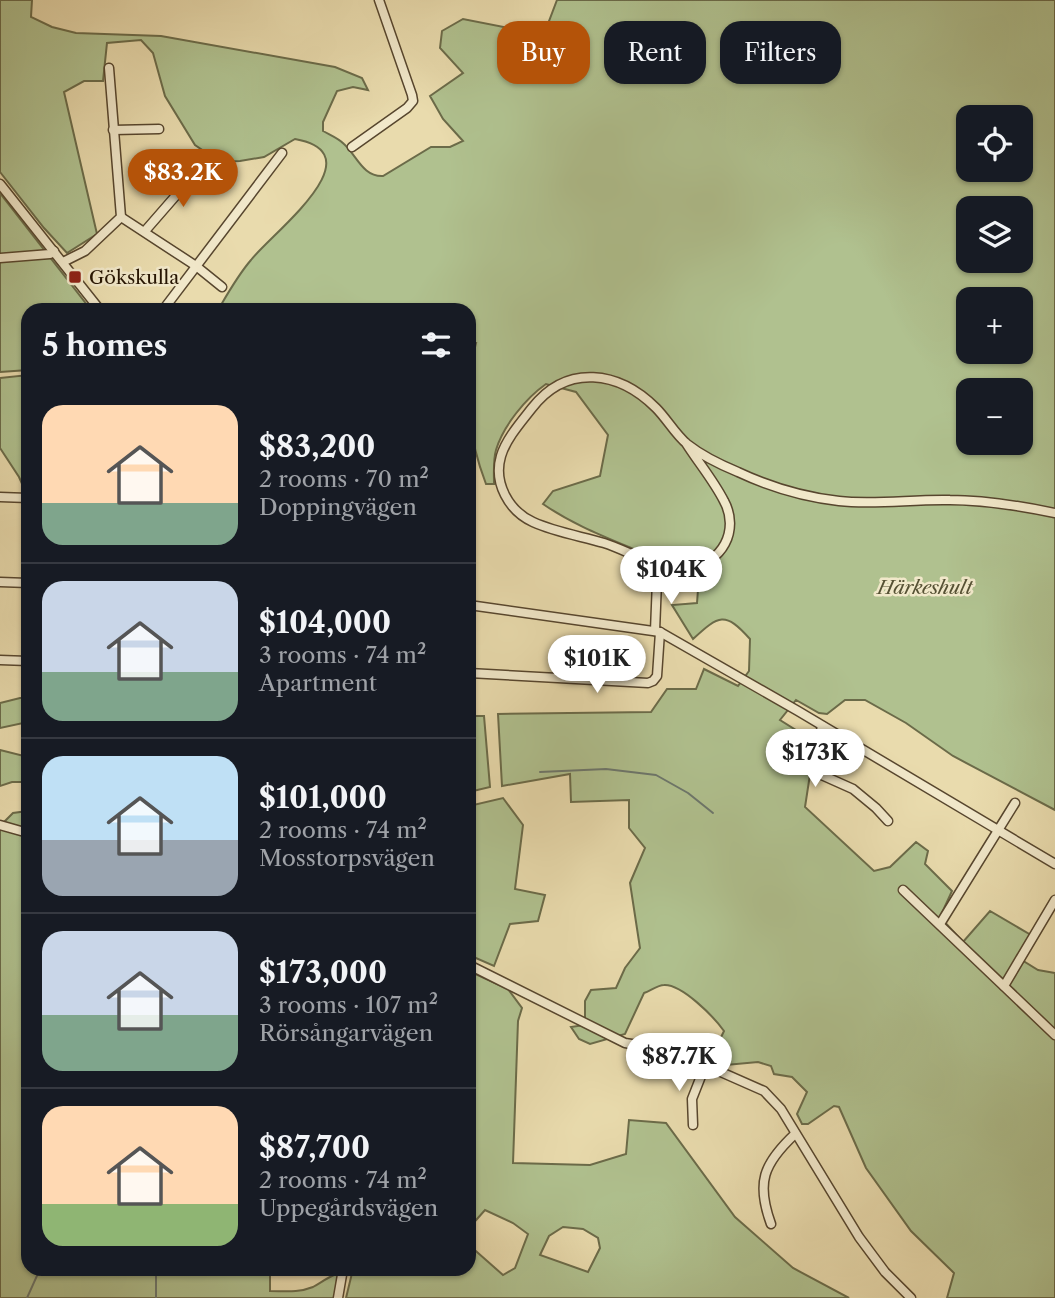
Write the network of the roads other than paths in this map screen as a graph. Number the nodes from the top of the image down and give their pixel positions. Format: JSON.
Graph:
{"nodes":[{"id":1,"x":379,"y":0,"type":"edge"},
{"id":2,"x":109,"y":68,"type":"dead end"},
{"id":3,"x":159,"y":129,"type":"dead end"},
{"id":4,"x":113,"y":131,"type":"junction"},
{"id":5,"x":352,"y":147,"type":"dead end"},
{"id":6,"x":282,"y":153,"type":"dead end"},
{"id":7,"x":199,"y":169,"type":"dead end"},
{"id":8,"x":0,"y":184,"type":"edge"},
{"id":9,"x":121,"y":217,"type":"junction"},
{"id":10,"x":145,"y":231,"type":"junction"},
{"id":11,"x":54,"y":251,"type":"junction"},
{"id":12,"x":0,"y":258,"type":"edge"},
{"id":13,"x":63,"y":262,"type":"junction"},
{"id":14,"x":196,"y":266,"type":"junction"},
{"id":15,"x":222,"y":287,"type":"dead end"},
{"id":16,"x":95,"y":303,"type":"edge"},
{"id":17,"x":168,"y":303,"type":"edge"},
{"id":18,"x":686,"y":443,"type":"junction"},
{"id":19,"x":0,"y":498,"type":"edge"},
{"id":20,"x":21,"y":498,"type":"edge"},
{"id":21,"x":1055,"y":513,"type":"edge"},
{"id":22,"x":657,"y":581,"type":"dead end"},
{"id":23,"x":0,"y":582,"type":"edge"},
{"id":24,"x":21,"y":583,"type":"edge"},
{"id":25,"x":476,"y":606,"type":"edge"},
{"id":26,"x":658,"y":632,"type":"junction"},
{"id":27,"x":0,"y":660,"type":"edge"},
{"id":28,"x":21,"y":661,"type":"edge"},
{"id":29,"x":476,"y":673,"type":"edge"},
{"id":30,"x":822,"y":726,"type":"junction"},
{"id":31,"x":1015,"y":803,"type":"dead end"},
{"id":32,"x":888,"y":821,"type":"dead end"},
{"id":33,"x":0,"y":825,"type":"edge"},
{"id":34,"x":996,"y":830,"type":"junction"},
{"id":35,"x":21,"y":831,"type":"edge"},
{"id":36,"x":1055,"y":864,"type":"edge"},
{"id":37,"x":903,"y":890,"type":"dead end"},
{"id":38,"x":1055,"y":900,"type":"edge"},
{"id":39,"x":940,"y":924,"type":"junction"},
{"id":40,"x":476,"y":968,"type":"edge"},
{"id":41,"x":1004,"y":986,"type":"junction"},
{"id":42,"x":1055,"y":1035,"type":"edge"},
{"id":43,"x":705,"y":1066,"type":"junction"},
{"id":44,"x":693,"y":1125,"type":"dead end"},
{"id":45,"x":795,"y":1134,"type":"junction"},
{"id":46,"x":771,"y":1224,"type":"dead end"},
{"id":47,"x":342,"y":1276,"type":"edge"},
{"id":48,"x":338,"y":1298,"type":"edge"},
{"id":49,"x":911,"y":1298,"type":"edge"}],
"edges":[{"from":1,"to":5,"type":"street"},
{"from":2,"to":4,"type":"street"},
{"from":3,"to":4,"type":"street"},
{"from":4,"to":9,"type":"street"},
{"from":6,"to":14,"type":"street"},
{"from":7,"to":10,"type":"street"},
{"from":8,"to":11,"type":"street"},
{"from":9,"to":10,"type":"street"},
{"from":9,"to":13,"type":"street"},
{"from":10,"to":14,"type":"street"},
{"from":11,"to":12,"type":"street"},
{"from":11,"to":13,"type":"street"},
{"from":13,"to":16,"type":"street"},
{"from":14,"to":15,"type":"street"},
{"from":14,"to":17,"type":"street"},
{"from":18,"to":18,"type":"street"},
{"from":18,"to":21,"type":"street"},
{"from":19,"to":20,"type":"street"},
{"from":22,"to":26,"type":"street"},
{"from":23,"to":24,"type":"street"},
{"from":25,"to":26,"type":"street"},
{"from":26,"to":29,"type":"street"},
{"from":26,"to":30,"type":"street"},
{"from":27,"to":28,"type":"street"},
{"from":30,"to":32,"type":"street"},
{"from":30,"to":34,"type":"street"},
{"from":31,"to":34,"type":"street"},
{"from":33,"to":35,"type":"street"},
{"from":34,"to":36,"type":"street"},
{"from":34,"to":39,"type":"street"},
{"from":37,"to":39,"type":"street"},
{"from":38,"to":41,"type":"street"},
{"from":39,"to":41,"type":"street"},
{"from":40,"to":43,"type":"street"},
{"from":41,"to":42,"type":"street"},
{"from":43,"to":44,"type":"street"},
{"from":43,"to":45,"type":"street"},
{"from":45,"to":46,"type":"street"},
{"from":45,"to":49,"type":"street"},
{"from":47,"to":48,"type":"street"}]}
